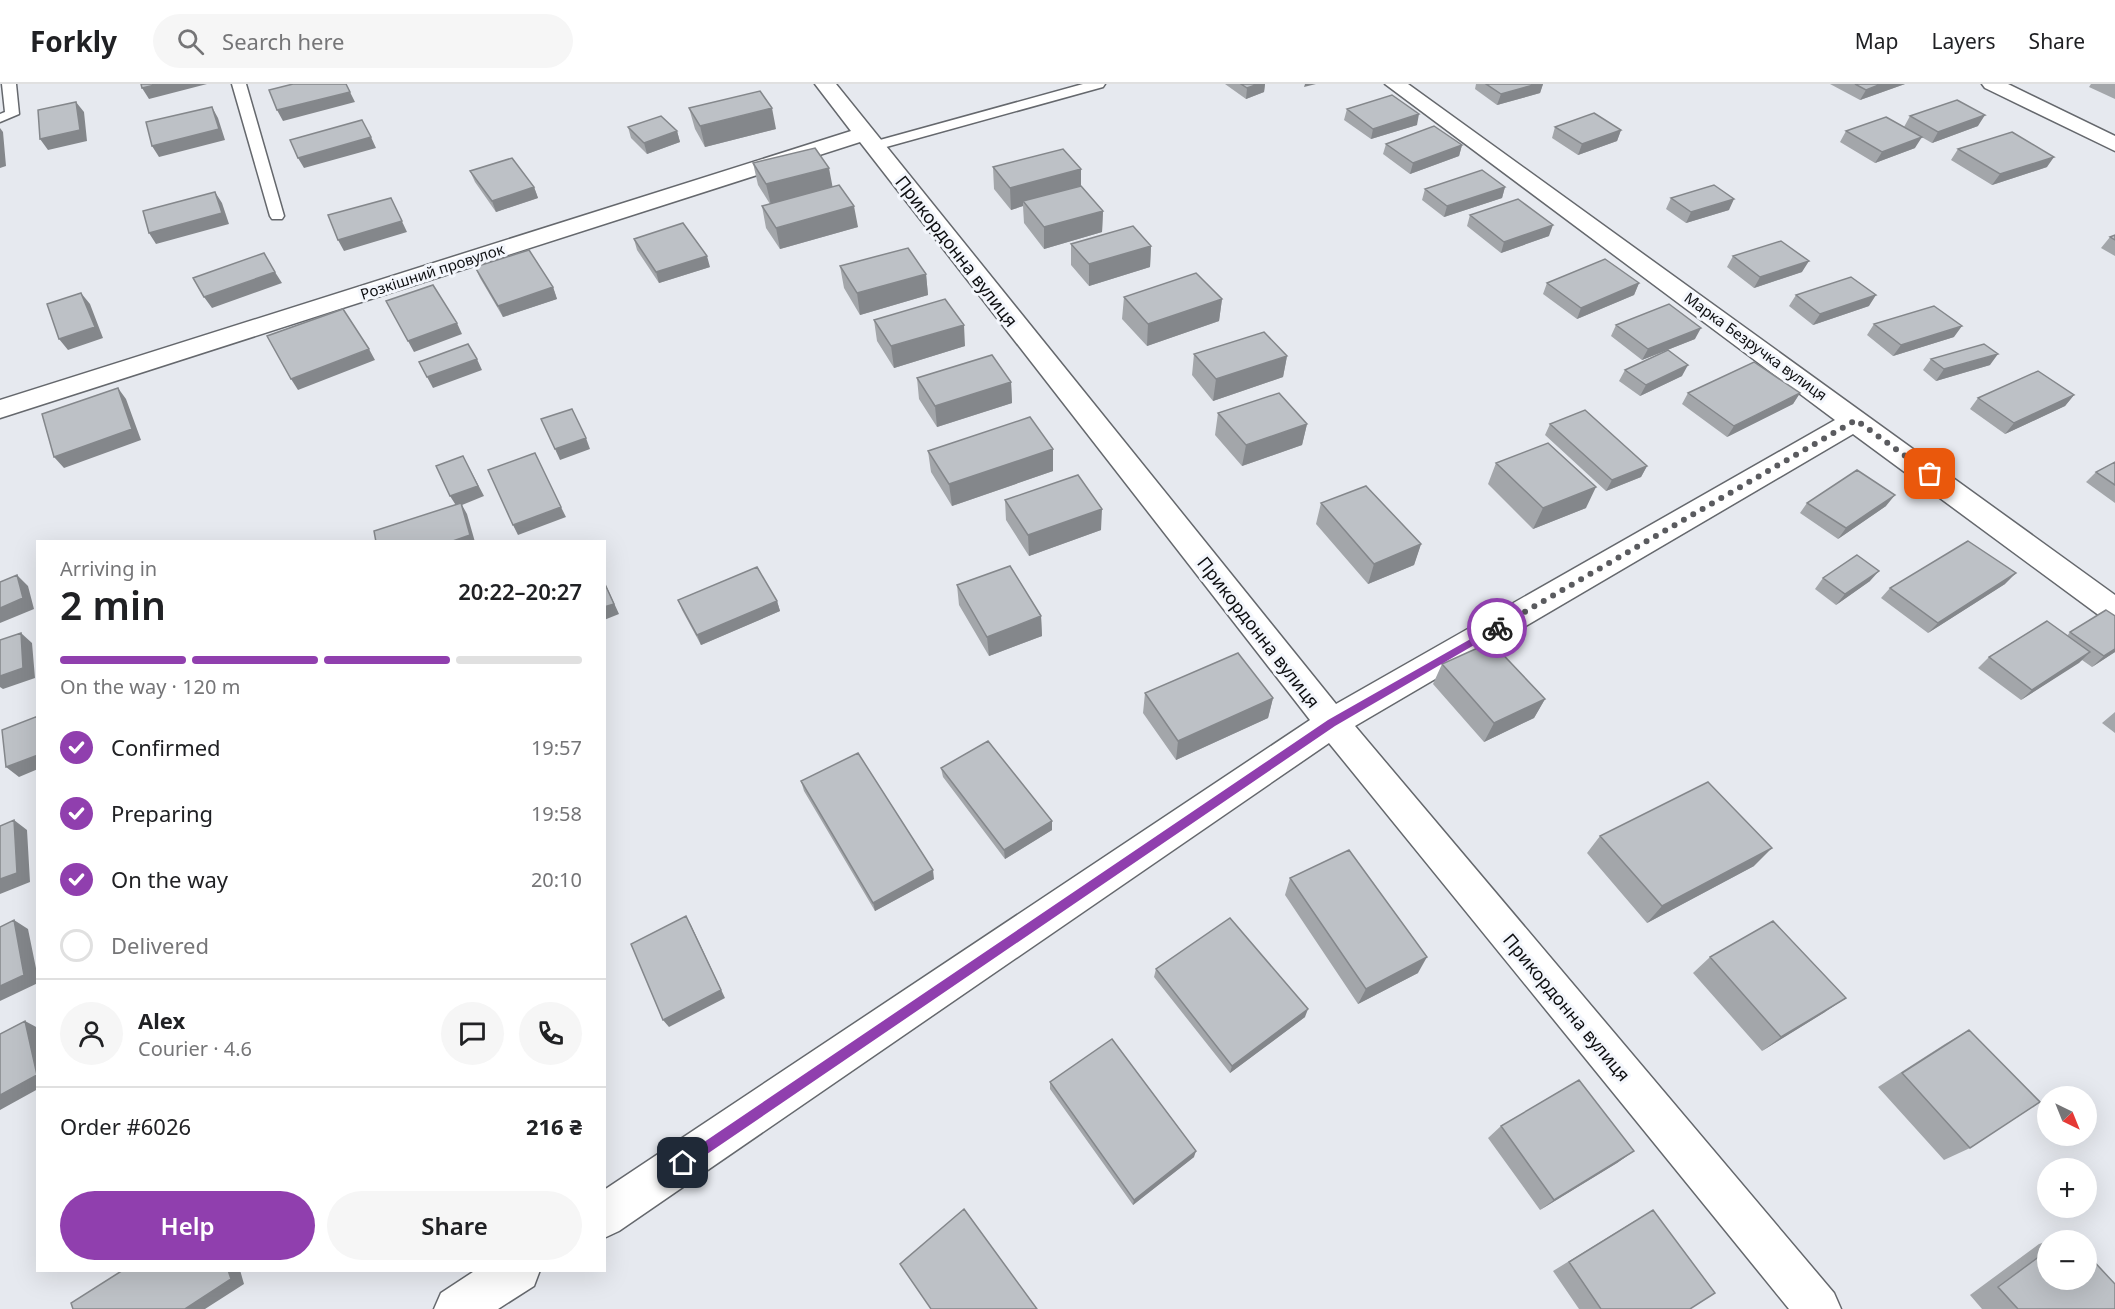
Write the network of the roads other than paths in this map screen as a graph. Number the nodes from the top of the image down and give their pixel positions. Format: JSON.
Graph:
{"nodes":[{"id":1,"x":9,"y":84,"type":"edge"},
{"id":2,"x":239,"y":84,"type":"edge"},
{"id":3,"x":825,"y":84,"type":"edge"},
{"id":4,"x":1098,"y":84,"type":"edge"},
{"id":5,"x":1395,"y":84,"type":"edge"},
{"id":6,"x":1992,"y":84,"type":"edge"},
{"id":7,"x":0,"y":118,"type":"edge"},
{"id":8,"x":869,"y":140,"type":"junction"},
{"id":9,"x":2115,"y":144,"type":"edge"},
{"id":10,"x":277,"y":216,"type":"dead end"},
{"id":11,"x":0,"y":409,"type":"edge"},
{"id":12,"x":1856,"y":420,"type":"junction"},
{"id":13,"x":2115,"y":611,"type":"edge"},
{"id":14,"x":1332,"y":723,"type":"junction"},
{"id":15,"x":606,"y":1215,"type":"edge"},
{"id":16,"x":515,"y":1272,"type":"edge"},
{"id":17,"x":457,"y":1309,"type":"edge"},
{"id":18,"x":1818,"y":1309,"type":"edge"}],
"edges":[{"from":1,"to":7,"type":"lane"},
{"from":2,"to":10,"type":"lane"},
{"from":3,"to":8,"type":"street","name":"Прикордонна вулиця"},
{"from":4,"to":8,"type":"lane"},
{"from":5,"to":12,"type":"street","name":"Марка Безручка вулиця"},
{"from":6,"to":9,"type":"street"},
{"from":8,"to":11,"type":"street","name":"Розкішний провулок"},
{"from":8,"to":14,"type":"street","name":"Прикордонна вулиця"},
{"from":12,"to":13,"type":"street","name":"Марка Безручка вулиця"},
{"from":12,"to":14,"type":"street"},
{"from":14,"to":15,"type":"street"},
{"from":14,"to":18,"type":"street","name":"Прикордонна вулиця"},
{"from":16,"to":17,"type":"street"}]}
